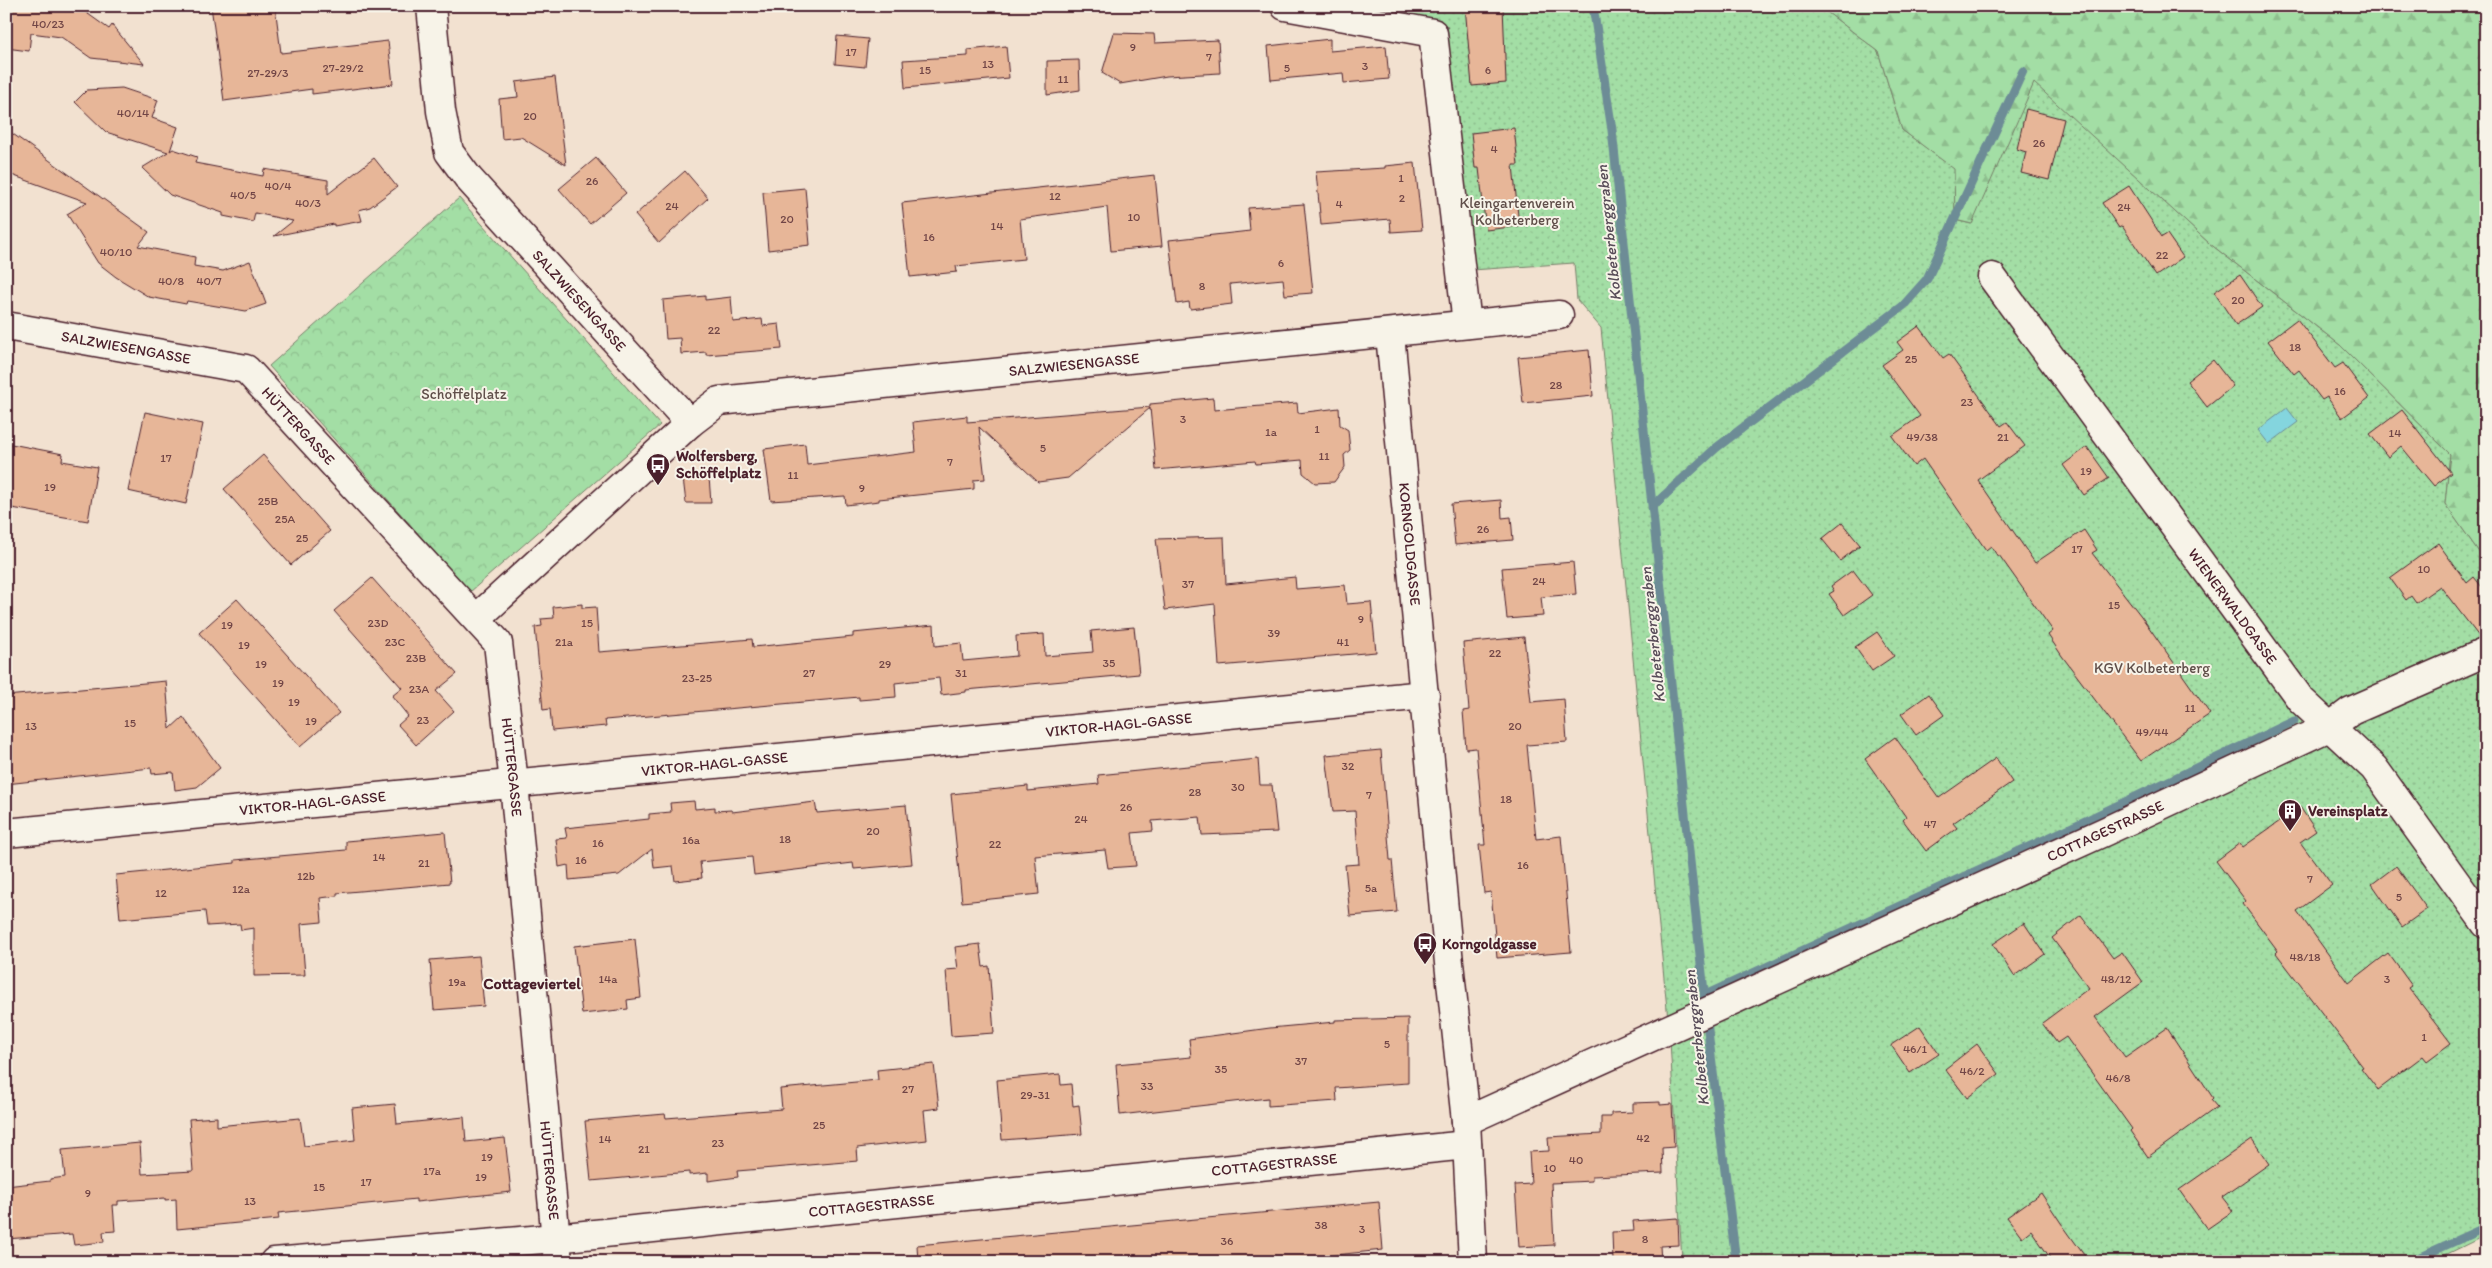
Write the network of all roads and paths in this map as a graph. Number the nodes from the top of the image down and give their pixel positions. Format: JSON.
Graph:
{"nodes":[{"id":1,"x":431,"y":6,"type":"edge"},
{"id":2,"x":1285,"y":6,"type":"edge"},
{"id":3,"x":1992,"y":277,"type":"dead end"},
{"id":4,"x":1559,"y":315,"type":"dead end"},
{"id":5,"x":1467,"y":324,"type":"junction"},
{"id":6,"x":6,"y":326,"type":"edge"},
{"id":7,"x":1390,"y":334,"type":"junction"},
{"id":8,"x":246,"y":369,"type":"joint"},
{"id":9,"x":690,"y":423,"type":"junction"},
{"id":10,"x":477,"y":618,"type":"junction"},
{"id":11,"x":2486,"y":652,"type":"edge"},
{"id":12,"x":1425,"y":695,"type":"junction"},
{"id":13,"x":2331,"y":726,"type":"junction"},
{"id":14,"x":514,"y":783,"type":"junction"},
{"id":15,"x":6,"y":833,"type":"edge"},
{"id":16,"x":2486,"y":924,"type":"edge"},
{"id":17,"x":1467,"y":1133,"type":"junction"},
{"id":18,"x":557,"y":1250,"type":"edge"},
{"id":19,"x":274,"y":1262,"type":"edge"},
{"id":20,"x":1473,"y":1262,"type":"edge"}],
"edges":[{"from":1,"to":9,"type":"street","name":"SALZWIESENGASSE"},
{"from":2,"to":5,"type":"street"},
{"from":3,"to":13,"type":"street","name":"WIENERWALDGASSE"},
{"from":4,"to":5,"type":"street","name":"SALZWIESENGASSE"},
{"from":5,"to":7,"type":"street","name":"SALZWIESENGASSE"},
{"from":6,"to":8,"type":"street","name":"SALZWIESENGASSE"},
{"from":7,"to":9,"type":"street","name":"SALZWIESENGASSE"},
{"from":7,"to":12,"type":"street","name":"KORNGOLDGASSE"},
{"from":8,"to":10,"type":"street","name":"HÜTTERGASSE"},
{"from":9,"to":10,"type":"street","name":"SALZWIESENGASSE"},
{"from":10,"to":14,"type":"street","name":"HÜTTERGASSE"},
{"from":11,"to":13,"type":"street","name":"COTTAGESTRASSE"},
{"from":12,"to":14,"type":"street","name":"VIKTOR-HAGL-GASSE"},
{"from":12,"to":17,"type":"street","name":"KORNGOLDGASSE"},
{"from":13,"to":16,"type":"street","name":"WIENERWALDGASSE"},
{"from":13,"to":17,"type":"street","name":"COTTAGESTRASSE"},
{"from":14,"to":15,"type":"street","name":"VIKTOR-HAGL-GASSE"},
{"from":14,"to":18,"type":"street","name":"HÜTTERGASSE"},
{"from":17,"to":18,"type":"street","name":"COTTAGESTRASSE"},
{"from":17,"to":20,"type":"street","name":"KORNGOLDGASSE"},
{"from":18,"to":19,"type":"street","name":"COTTAGESTRASSE"}]}
